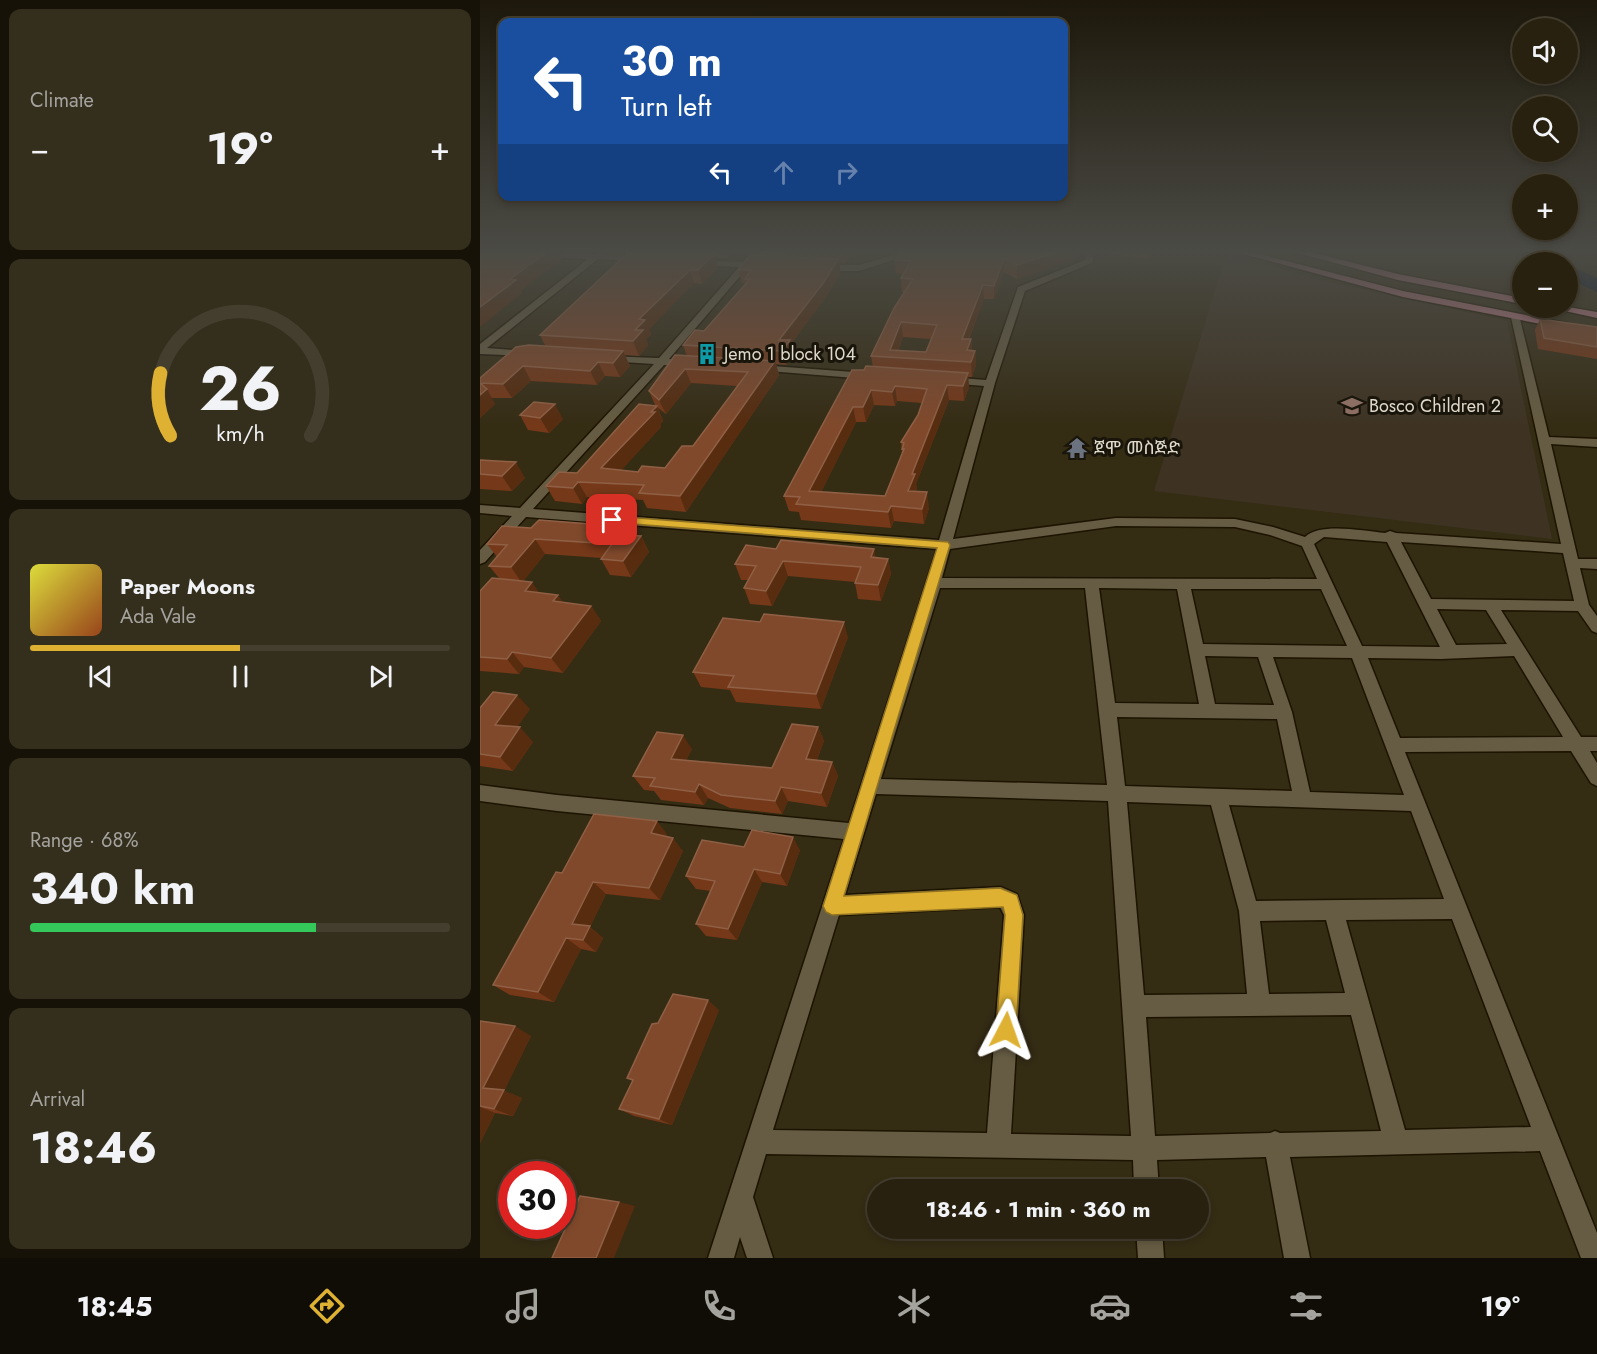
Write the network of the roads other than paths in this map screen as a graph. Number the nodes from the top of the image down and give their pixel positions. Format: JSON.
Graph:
{"nodes":[{"id":1,"x":531,"y":309,"type":"edge"},
{"id":2,"x":707,"y":309,"type":"edge"},
{"id":3,"x":1014,"y":309,"type":"edge"},
{"id":4,"x":1475,"y":309,"type":"edge"},
{"id":5,"x":1578,"y":312,"type":"edge"},
{"id":6,"x":1597,"y":315,"type":"edge"},
{"id":7,"x":1512,"y":316,"type":"edge"},
{"id":8,"x":1516,"y":318,"type":"edge"},
{"id":9,"x":1521,"y":318,"type":"edge"},
{"id":10,"x":1597,"y":332,"type":"edge"},
{"id":11,"x":480,"y":350,"type":"edge"},
{"id":12,"x":537,"y":355,"type":"edge"},
{"id":13,"x":594,"y":358,"type":"edge"},
{"id":14,"x":662,"y":361,"type":"junction"},
{"id":15,"x":697,"y":364,"type":"edge"},
{"id":16,"x":742,"y":367,"type":"edge"},
{"id":17,"x":878,"y":376,"type":"edge"},
{"id":18,"x":934,"y":379,"type":"edge"},
{"id":19,"x":990,"y":382,"type":"junction"},
{"id":20,"x":1545,"y":440,"type":"junction"},
{"id":21,"x":1597,"y":443,"type":"edge"},
{"id":22,"x":480,"y":509,"type":"edge"},
{"id":23,"x":521,"y":513,"type":"junction"},
{"id":24,"x":1390,"y":536,"type":"junction"},
{"id":25,"x":1307,"y":543,"type":"junction"},
{"id":26,"x":944,"y":545,"type":"junction"},
{"id":27,"x":1571,"y":556,"type":"junction"},
{"id":28,"x":480,"y":559,"type":"edge"},
{"id":29,"x":1597,"y":564,"type":"edge"},
{"id":30,"x":934,"y":583,"type":"junction"},
{"id":31,"x":1183,"y":584,"type":"junction"},
{"id":32,"x":1324,"y":584,"type":"junction"},
{"id":33,"x":1092,"y":586,"type":"junction"},
{"id":34,"x":1425,"y":603,"type":"junction"},
{"id":35,"x":1489,"y":603,"type":"junction"},
{"id":36,"x":1581,"y":606,"type":"junction"},
{"id":37,"x":1597,"y":627,"type":"edge"},
{"id":38,"x":1196,"y":650,"type":"junction"},
{"id":39,"x":1518,"y":650,"type":"junction"},
{"id":40,"x":1448,"y":651,"type":"junction"},
{"id":41,"x":1264,"y":652,"type":"junction"},
{"id":42,"x":1358,"y":653,"type":"junction"},
{"id":43,"x":1208,"y":709,"type":"junction"},
{"id":44,"x":1110,"y":710,"type":"junction"},
{"id":45,"x":1284,"y":712,"type":"junction"},
{"id":46,"x":1575,"y":744,"type":"junction"},
{"id":47,"x":1597,"y":744,"type":"edge"},
{"id":48,"x":1395,"y":745,"type":"junction"},
{"id":49,"x":1597,"y":778,"type":"edge"},
{"id":50,"x":870,"y":786,"type":"junction"},
{"id":51,"x":480,"y":793,"type":"edge"},
{"id":52,"x":1118,"y":795,"type":"junction"},
{"id":53,"x":1218,"y":798,"type":"junction"},
{"id":54,"x":1303,"y":800,"type":"junction"},
{"id":55,"x":1415,"y":802,"type":"junction"},
{"id":56,"x":855,"y":832,"type":"junction"},
{"id":57,"x":832,"y":906,"type":"junction"},
{"id":58,"x":1456,"y":909,"type":"junction"},
{"id":59,"x":1334,"y":910,"type":"junction"},
{"id":60,"x":1249,"y":911,"type":"junction"},
{"id":61,"x":1359,"y":1004,"type":"junction"},
{"id":62,"x":1259,"y":1005,"type":"junction"},
{"id":63,"x":1134,"y":1006,"type":"junction"},
{"id":64,"x":1546,"y":1139,"type":"junction"},
{"id":65,"x":758,"y":1142,"type":"junction"},
{"id":66,"x":1396,"y":1142,"type":"junction"},
{"id":67,"x":1275,"y":1143,"type":"junction"},
{"id":68,"x":998,"y":1146,"type":"junction"},
{"id":69,"x":1144,"y":1148,"type":"junction"},
{"id":70,"x":1146,"y":1179,"type":"edge"},
{"id":71,"x":740,"y":1196,"type":"junction"},
{"id":72,"x":1150,"y":1239,"type":"edge"},
{"id":73,"x":1594,"y":1254,"type":"edge"},
{"id":74,"x":721,"y":1258,"type":"edge"},
{"id":75,"x":760,"y":1258,"type":"edge"},
{"id":76,"x":1151,"y":1258,"type":"edge"},
{"id":77,"x":1297,"y":1258,"type":"edge"}],
"edges":[{"from":1,"to":11,"type":"street"},
{"from":2,"to":14,"type":"street"},
{"from":3,"to":19,"type":"street"},
{"from":4,"to":7,"type":"main road"},
{"from":5,"to":6,"type":"main road"},
{"from":8,"to":20,"type":"street"},
{"from":9,"to":10,"type":"main road"},
{"from":11,"to":12,"type":"street"},
{"from":13,"to":14,"type":"street"},
{"from":14,"to":15,"type":"street"},
{"from":14,"to":23,"type":"street"},
{"from":16,"to":17,"type":"street"},
{"from":18,"to":19,"type":"street"},
{"from":19,"to":26,"type":"street"},
{"from":20,"to":21,"type":"street"},
{"from":20,"to":27,"type":"street"},
{"from":22,"to":23,"type":"street"},
{"from":23,"to":26,"type":"street"},
{"from":23,"to":28,"type":"street"},
{"from":24,"to":25,"type":"street"},
{"from":24,"to":27,"type":"street"},
{"from":24,"to":34,"type":"street"},
{"from":25,"to":26,"type":"street"},
{"from":25,"to":32,"type":"street"},
{"from":26,"to":30,"type":"street"},
{"from":27,"to":29,"type":"street"},
{"from":27,"to":36,"type":"street"},
{"from":30,"to":33,"type":"street"},
{"from":30,"to":50,"type":"street"},
{"from":31,"to":32,"type":"street"},
{"from":31,"to":33,"type":"street"},
{"from":31,"to":38,"type":"street"},
{"from":32,"to":42,"type":"street"},
{"from":33,"to":44,"type":"street"},
{"from":34,"to":35,"type":"street"},
{"from":34,"to":40,"type":"street"},
{"from":35,"to":36,"type":"street"},
{"from":35,"to":39,"type":"street"},
{"from":36,"to":37,"type":"street"},
{"from":38,"to":41,"type":"street"},
{"from":38,"to":43,"type":"street"},
{"from":39,"to":40,"type":"street"},
{"from":39,"to":46,"type":"street"},
{"from":40,"to":42,"type":"street"},
{"from":41,"to":42,"type":"street"},
{"from":41,"to":45,"type":"street"},
{"from":42,"to":48,"type":"street"},
{"from":43,"to":44,"type":"street"},
{"from":43,"to":45,"type":"street"},
{"from":44,"to":52,"type":"street"},
{"from":45,"to":54,"type":"street"},
{"from":46,"to":47,"type":"street"},
{"from":46,"to":48,"type":"street"},
{"from":46,"to":49,"type":"street"},
{"from":48,"to":55,"type":"street"},
{"from":50,"to":52,"type":"street"},
{"from":50,"to":56,"type":"street"},
{"from":51,"to":56,"type":"street"},
{"from":52,"to":53,"type":"street"},
{"from":52,"to":63,"type":"street"},
{"from":53,"to":54,"type":"street"},
{"from":53,"to":60,"type":"street"},
{"from":54,"to":55,"type":"street"},
{"from":55,"to":58,"type":"street"},
{"from":56,"to":57,"type":"street"},
{"from":57,"to":65,"type":"street"},
{"from":57,"to":68,"type":"street"},
{"from":58,"to":59,"type":"street"},
{"from":58,"to":64,"type":"street"},
{"from":59,"to":60,"type":"street"},
{"from":59,"to":61,"type":"street"},
{"from":60,"to":62,"type":"street"},
{"from":61,"to":62,"type":"street"},
{"from":61,"to":66,"type":"street"},
{"from":62,"to":63,"type":"street"},
{"from":63,"to":69,"type":"street"},
{"from":64,"to":66,"type":"street"},
{"from":64,"to":73,"type":"street"},
{"from":65,"to":68,"type":"street"},
{"from":65,"to":71,"type":"street"},
{"from":66,"to":67,"type":"street"},
{"from":67,"to":69,"type":"street"},
{"from":67,"to":77,"type":"street"},
{"from":68,"to":69,"type":"street"},
{"from":69,"to":70,"type":"street"},
{"from":71,"to":74,"type":"street"},
{"from":71,"to":75,"type":"street"},
{"from":72,"to":76,"type":"street"}]}
